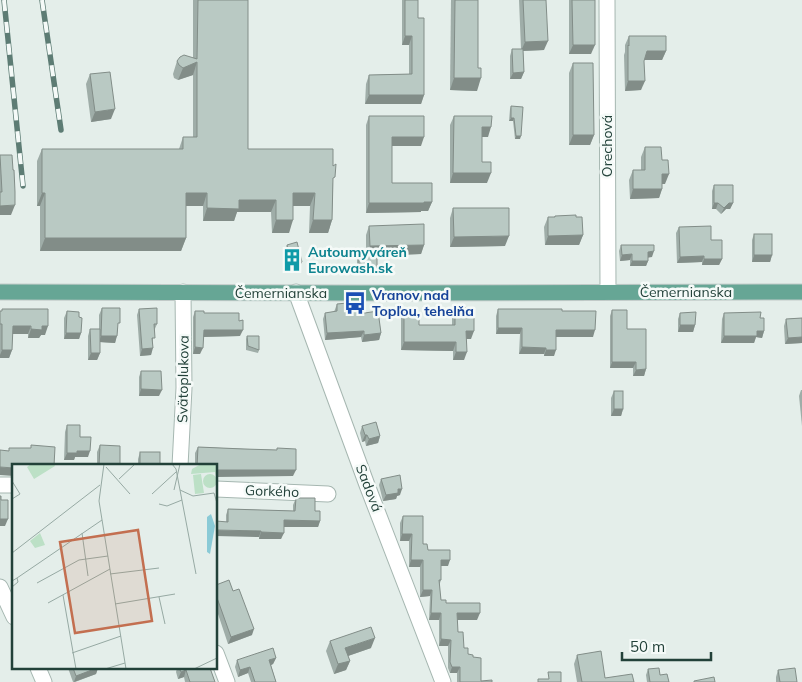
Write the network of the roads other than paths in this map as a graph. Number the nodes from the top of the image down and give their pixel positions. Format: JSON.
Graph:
{"nodes":[{"id":1,"x":607,"y":0,"type":"edge"},
{"id":2,"x":0,"y":292,"type":"edge"},
{"id":3,"x":183,"y":292,"type":"junction"},
{"id":4,"x":296,"y":292,"type":"junction"},
{"id":5,"x":608,"y":292,"type":"junction"},
{"id":6,"x":802,"y":292,"type":"edge"},
{"id":7,"x":180,"y":464,"type":"edge"},
{"id":8,"x":218,"y":489,"type":"edge"},
{"id":9,"x":328,"y":494,"type":"dead end"},
{"id":10,"x":0,"y":587,"type":"edge"},
{"id":11,"x":12,"y":613,"type":"edge"},
{"id":12,"x":218,"y":659,"type":"edge"},
{"id":13,"x":39,"y":670,"type":"edge"},
{"id":14,"x":44,"y":682,"type":"edge"},
{"id":15,"x":227,"y":682,"type":"edge"},
{"id":16,"x":443,"y":682,"type":"edge"}],
"edges":[{"from":1,"to":5,"type":"street","name":"Orechová"},
{"from":2,"to":3,"type":"main road","name":"Čemernianska"},
{"from":3,"to":4,"type":"main road","name":"Čemernianska"},
{"from":3,"to":7,"type":"street","name":"Svätoplukova"},
{"from":4,"to":5,"type":"main road","name":"Čemernianska"},
{"from":4,"to":16,"type":"street","name":"Sadová"},
{"from":5,"to":6,"type":"main road","name":"Čemernianska"},
{"from":8,"to":9,"type":"street","name":"Gorkého"},
{"from":10,"to":11,"type":"street"},
{"from":12,"to":15,"type":"street"},
{"from":13,"to":14,"type":"street"}]}
